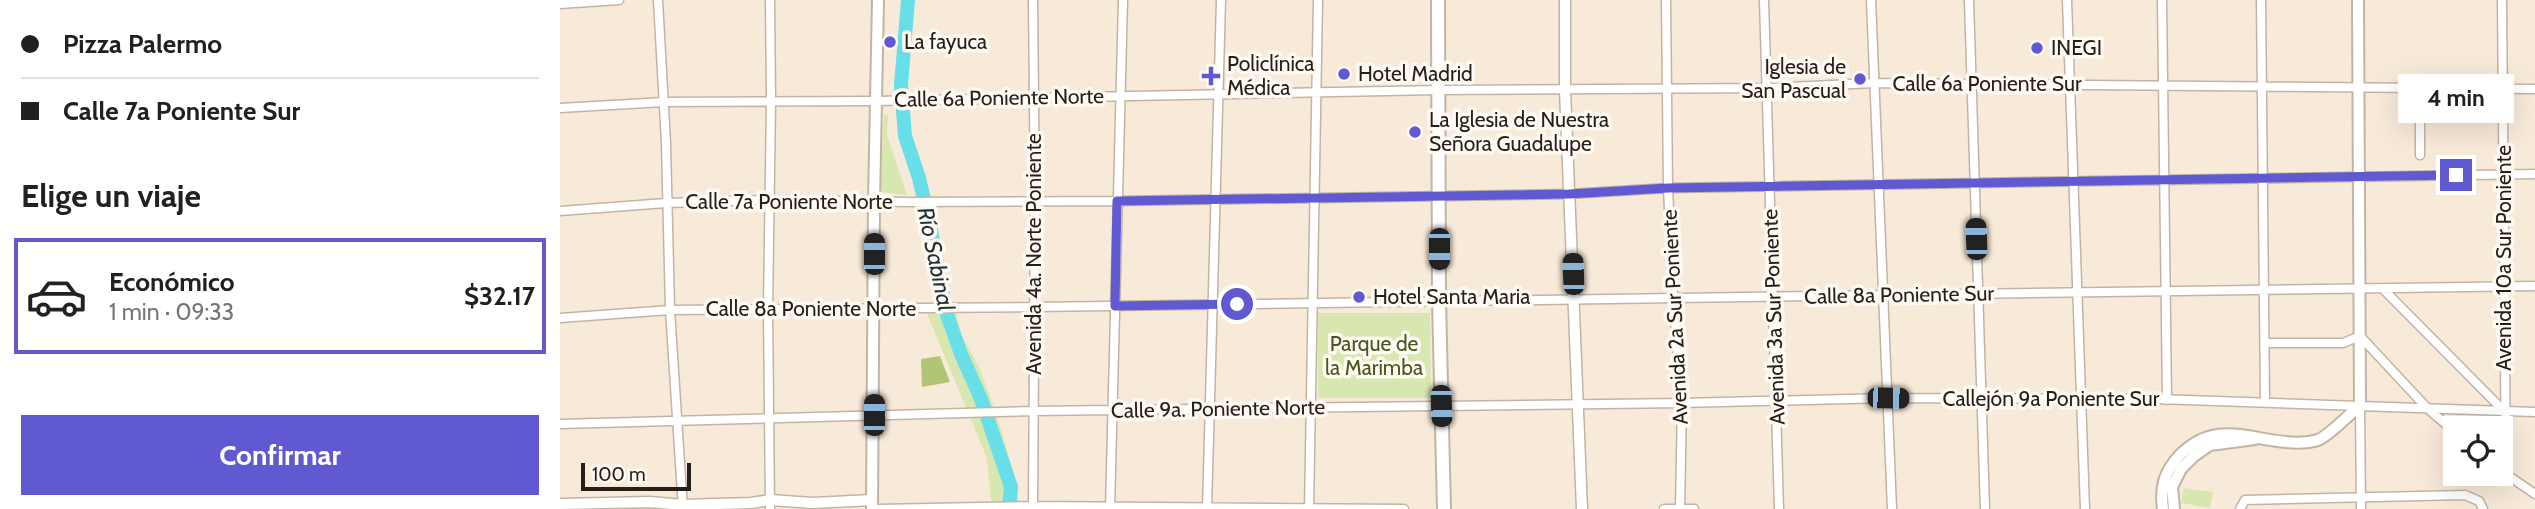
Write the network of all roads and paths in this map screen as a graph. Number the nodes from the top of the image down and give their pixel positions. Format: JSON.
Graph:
{"nodes":[{"id":1,"x":619,"y":0,"type":"edge"},
{"id":2,"x":658,"y":0,"type":"edge"},
{"id":3,"x":770,"y":0,"type":"edge"},
{"id":4,"x":878,"y":0,"type":"edge"},
{"id":5,"x":1033,"y":0,"type":"edge"},
{"id":6,"x":1123,"y":0,"type":"edge"},
{"id":7,"x":1221,"y":0,"type":"edge"},
{"id":8,"x":1318,"y":0,"type":"edge"},
{"id":9,"x":1438,"y":0,"type":"edge"},
{"id":10,"x":1565,"y":0,"type":"edge"},
{"id":11,"x":1666,"y":0,"type":"edge"},
{"id":12,"x":1764,"y":0,"type":"edge"},
{"id":13,"x":1871,"y":0,"type":"edge"},
{"id":14,"x":1969,"y":0,"type":"edge"},
{"id":15,"x":2067,"y":0,"type":"edge"},
{"id":16,"x":2162,"y":0,"type":"edge"},
{"id":17,"x":2261,"y":0,"type":"edge"},
{"id":18,"x":2358,"y":0,"type":"edge"},
{"id":19,"x":2501,"y":0,"type":"edge"},
{"id":20,"x":560,"y":4,"type":"edge"},
{"id":21,"x":1874,"y":83,"type":"junction"},
{"id":22,"x":1972,"y":83,"type":"junction"},
{"id":23,"x":2070,"y":84,"type":"junction"},
{"id":24,"x":2164,"y":85,"type":"junction"},
{"id":25,"x":2261,"y":86,"type":"junction"},
{"id":26,"x":1767,"y":88,"type":"junction"},
{"id":27,"x":2359,"y":88,"type":"junction"},
{"id":28,"x":2420,"y":88,"type":"junction"},
{"id":29,"x":1667,"y":89,"type":"junction"},
{"id":30,"x":2503,"y":89,"type":"junction"},
{"id":31,"x":2535,"y":89,"type":"edge"},
{"id":32,"x":1438,"y":90,"type":"junction"},
{"id":33,"x":1565,"y":90,"type":"junction"},
{"id":34,"x":1315,"y":92,"type":"junction"},
{"id":35,"x":1219,"y":94,"type":"junction"},
{"id":36,"x":1120,"y":96,"type":"junction"},
{"id":37,"x":1034,"y":97,"type":"junction"},
{"id":38,"x":771,"y":101,"type":"junction"},
{"id":39,"x":876,"y":101,"type":"junction"},
{"id":40,"x":664,"y":102,"type":"junction"},
{"id":41,"x":560,"y":108,"type":"edge"},
{"id":42,"x":2420,"y":155,"type":"dead end"},
{"id":43,"x":2505,"y":174,"type":"junction"},
{"id":44,"x":2535,"y":174,"type":"edge"},
{"id":45,"x":2359,"y":176,"type":"junction"},
{"id":46,"x":2262,"y":178,"type":"junction"},
{"id":47,"x":2165,"y":180,"type":"junction"},
{"id":48,"x":2074,"y":181,"type":"junction"},
{"id":49,"x":1975,"y":183,"type":"junction"},
{"id":50,"x":1878,"y":185,"type":"junction"},
{"id":51,"x":1770,"y":187,"type":"junction"},
{"id":52,"x":1668,"y":188,"type":"junction"},
{"id":53,"x":1569,"y":194,"type":"junction"},
{"id":54,"x":1438,"y":196,"type":"junction"},
{"id":55,"x":1216,"y":198,"type":"junction"},
{"id":56,"x":1314,"y":198,"type":"junction"},
{"id":57,"x":768,"y":200,"type":"junction"},
{"id":58,"x":874,"y":200,"type":"junction"},
{"id":59,"x":1035,"y":201,"type":"junction"},
{"id":60,"x":1117,"y":201,"type":"junction"},
{"id":61,"x":666,"y":203,"type":"junction"},
{"id":62,"x":560,"y":211,"type":"edge"},
{"id":63,"x":2505,"y":286,"type":"junction"},
{"id":64,"x":2535,"y":286,"type":"edge"},
{"id":65,"x":2359,"y":289,"type":"junction"},
{"id":66,"x":2383,"y":289,"type":"junction"},
{"id":67,"x":2265,"y":291,"type":"junction"},
{"id":68,"x":2167,"y":292,"type":"junction"},
{"id":69,"x":2077,"y":293,"type":"junction"},
{"id":70,"x":1978,"y":295,"type":"junction"},
{"id":71,"x":1773,"y":296,"type":"junction"},
{"id":72,"x":1883,"y":296,"type":"junction"},
{"id":73,"x":1673,"y":297,"type":"junction"},
{"id":74,"x":1574,"y":300,"type":"junction"},
{"id":75,"x":1439,"y":301,"type":"junction"},
{"id":76,"x":1313,"y":303,"type":"junction"},
{"id":77,"x":1212,"y":305,"type":"junction"},
{"id":78,"x":1115,"y":306,"type":"junction"},
{"id":79,"x":1034,"y":307,"type":"junction"},
{"id":80,"x":768,"y":309,"type":"junction"},
{"id":81,"x":874,"y":309,"type":"junction"},
{"id":82,"x":670,"y":310,"type":"junction"},
{"id":83,"x":560,"y":318,"type":"edge"},
{"id":84,"x":2360,"y":336,"type":"junction"},
{"id":85,"x":2266,"y":342,"type":"junction"},
{"id":86,"x":1888,"y":398,"type":"junction"},
{"id":87,"x":2081,"y":398,"type":"junction"},
{"id":88,"x":1982,"y":400,"type":"junction"},
{"id":89,"x":2166,"y":400,"type":"junction"},
{"id":90,"x":1776,"y":401,"type":"junction"},
{"id":91,"x":2265,"y":402,"type":"junction"},
{"id":92,"x":1580,"y":404,"type":"junction"},
{"id":93,"x":1682,"y":404,"type":"junction"},
{"id":94,"x":1441,"y":406,"type":"junction"},
{"id":95,"x":2360,"y":406,"type":"junction"},
{"id":96,"x":1312,"y":408,"type":"junction"},
{"id":97,"x":2427,"y":408,"type":"junction"},
{"id":98,"x":1210,"y":409,"type":"junction"},
{"id":99,"x":1112,"y":410,"type":"junction"},
{"id":100,"x":1033,"y":411,"type":"junction"},
{"id":101,"x":2504,"y":411,"type":"junction"},
{"id":102,"x":2535,"y":412,"type":"edge"},
{"id":103,"x":874,"y":415,"type":"junction"},
{"id":104,"x":2504,"y":416,"type":"edge"},
{"id":105,"x":769,"y":419,"type":"junction"},
{"id":106,"x":676,"y":421,"type":"junction"},
{"id":107,"x":2443,"y":422,"type":"edge"},
{"id":108,"x":560,"y":424,"type":"edge"},
{"id":109,"x":2255,"y":439,"type":"junction"},
{"id":110,"x":2513,"y":479,"type":"edge"},
{"id":111,"x":2535,"y":494,"type":"edge"},
{"id":112,"x":2361,"y":499,"type":"junction"},
{"id":113,"x":560,"y":504,"type":"edge"},
{"id":114,"x":770,"y":505,"type":"edge"},
{"id":115,"x":683,"y":507,"type":"edge"},
{"id":116,"x":876,"y":507,"type":"edge"},
{"id":117,"x":1033,"y":507,"type":"edge"},
{"id":118,"x":995,"y":508,"type":"edge"},
{"id":119,"x":1015,"y":508,"type":"edge"},
{"id":120,"x":1110,"y":508,"type":"edge"},
{"id":121,"x":1208,"y":508,"type":"edge"},
{"id":122,"x":1308,"y":508,"type":"edge"},
{"id":123,"x":1404,"y":509,"type":"edge"},
{"id":124,"x":1444,"y":509,"type":"edge"},
{"id":125,"x":1582,"y":509,"type":"edge"},
{"id":126,"x":1664,"y":509,"type":"edge"},
{"id":127,"x":1680,"y":509,"type":"edge"},
{"id":128,"x":1694,"y":509,"type":"edge"},
{"id":129,"x":1779,"y":509,"type":"edge"},
{"id":130,"x":1892,"y":509,"type":"edge"},
{"id":131,"x":1985,"y":509,"type":"edge"},
{"id":132,"x":2085,"y":509,"type":"edge"},
{"id":133,"x":2163,"y":509,"type":"edge"},
{"id":134,"x":2174,"y":509,"type":"edge"},
{"id":135,"x":2239,"y":509,"type":"edge"},
{"id":136,"x":2361,"y":509,"type":"edge"},
{"id":137,"x":2483,"y":509,"type":"edge"}],
"edges":[{"from":1,"to":20,"type":"street"},
{"from":2,"to":40,"type":"street"},
{"from":3,"to":38,"type":"street"},
{"from":4,"to":39,"type":"main road"},
{"from":5,"to":37,"type":"street","name":"Avenida 4a. Norte Poniente"},
{"from":6,"to":36,"type":"street"},
{"from":7,"to":35,"type":"street"},
{"from":8,"to":34,"type":"street"},
{"from":9,"to":32,"type":"main road"},
{"from":10,"to":33,"type":"street"},
{"from":11,"to":29,"type":"street","name":"Avenida 2a Sur Poniente"},
{"from":12,"to":26,"type":"street","name":"Avenida 3a Sur Poniente"},
{"from":13,"to":21,"type":"street"},
{"from":14,"to":22,"type":"street"},
{"from":15,"to":23,"type":"street"},
{"from":16,"to":24,"type":"street"},
{"from":17,"to":25,"type":"street"},
{"from":18,"to":27,"type":"main road"},
{"from":19,"to":30,"type":"street","name":"Avenida 10a Sur Poniente"},
{"from":21,"to":22,"type":"street","name":"Calle 6a Poniente Sur"},
{"from":21,"to":26,"type":"street","name":"Calle 6a Poniente Sur"},
{"from":21,"to":50,"type":"street"},
{"from":22,"to":23,"type":"street","name":"Calle 6a Poniente Sur"},
{"from":22,"to":49,"type":"street"},
{"from":23,"to":24,"type":"street","name":"Calle 6a Poniente Sur"},
{"from":23,"to":48,"type":"street"},
{"from":24,"to":25,"type":"street","name":"Calle 6a Poniente Sur"},
{"from":24,"to":47,"type":"street"},
{"from":25,"to":27,"type":"street","name":"Calle 6a Poniente Sur"},
{"from":25,"to":46,"type":"street"},
{"from":26,"to":29,"type":"street","name":"Calle 6a Poniente Sur"},
{"from":26,"to":51,"type":"street","name":"Avenida 3a Sur Poniente"},
{"from":27,"to":28,"type":"street","name":"Calle 6a Poniente Sur"},
{"from":27,"to":45,"type":"main road"},
{"from":28,"to":30,"type":"street","name":"Calle 6a Poniente Sur"},
{"from":28,"to":42,"type":"street"},
{"from":29,"to":33,"type":"street","name":"Calle 6a Poniente Sur"},
{"from":29,"to":52,"type":"street","name":"Avenida 2a Sur Poniente"},
{"from":30,"to":31,"type":"street","name":"Calle 6a Poniente Sur"},
{"from":30,"to":43,"type":"street","name":"Avenida 10a Sur Poniente"},
{"from":32,"to":33,"type":"street","name":"Calle 6a Poniente Sur"},
{"from":32,"to":34,"type":"street","name":"Calle 6a Poniente Norte"},
{"from":32,"to":54,"type":"main road"},
{"from":33,"to":53,"type":"street"},
{"from":34,"to":35,"type":"street","name":"Calle 6a Poniente Norte"},
{"from":34,"to":56,"type":"street"},
{"from":35,"to":36,"type":"street","name":"Calle 6a Poniente Norte"},
{"from":35,"to":55,"type":"street"},
{"from":36,"to":37,"type":"street","name":"Calle 6a Poniente Norte"},
{"from":36,"to":60,"type":"street"},
{"from":37,"to":39,"type":"street","name":"Calle 6a Poniente Norte"},
{"from":37,"to":59,"type":"street","name":"Avenida 4a. Norte Poniente"},
{"from":38,"to":39,"type":"street","name":"Calle 6a Poniente Norte"},
{"from":38,"to":40,"type":"street","name":"Calle 6a Poniente Norte"},
{"from":38,"to":57,"type":"street"},
{"from":39,"to":58,"type":"main road"},
{"from":40,"to":41,"type":"street","name":"Calle 6a Poniente Norte"},
{"from":40,"to":61,"type":"street"},
{"from":43,"to":44,"type":"street","name":"Calle 7a Poniente Norte"},
{"from":43,"to":45,"type":"street","name":"Calle 7a Poniente Norte"},
{"from":43,"to":63,"type":"street","name":"Avenida 10a Sur Poniente"},
{"from":45,"to":46,"type":"street","name":"Calle 7a Poniente Norte"},
{"from":45,"to":65,"type":"main road"},
{"from":46,"to":47,"type":"street","name":"Calle 7a Poniente Norte"},
{"from":46,"to":67,"type":"street"},
{"from":47,"to":48,"type":"street","name":"Calle 7a Poniente Norte"},
{"from":47,"to":68,"type":"street"},
{"from":48,"to":49,"type":"street","name":"Calle 7a Poniente Norte"},
{"from":48,"to":69,"type":"street"},
{"from":49,"to":50,"type":"street","name":"Calle 7a Poniente Norte"},
{"from":49,"to":70,"type":"street"},
{"from":50,"to":51,"type":"street","name":"Calle 7a Poniente Norte"},
{"from":50,"to":72,"type":"street"},
{"from":51,"to":52,"type":"street","name":"Calle 7a Poniente Norte"},
{"from":51,"to":71,"type":"street","name":"Avenida 3a Sur Poniente"},
{"from":52,"to":53,"type":"street","name":"Calle 7a Poniente Norte"},
{"from":52,"to":73,"type":"street","name":"Avenida 2a Sur Poniente"},
{"from":53,"to":54,"type":"street","name":"Calle 7a Poniente Norte"},
{"from":53,"to":74,"type":"street"},
{"from":54,"to":56,"type":"street","name":"Calle 7a Poniente Norte"},
{"from":54,"to":75,"type":"main road"},
{"from":55,"to":56,"type":"street","name":"Calle 7a Poniente Norte"},
{"from":55,"to":60,"type":"street","name":"Calle 7a Poniente Norte"},
{"from":55,"to":77,"type":"street"},
{"from":56,"to":76,"type":"street"},
{"from":57,"to":58,"type":"street","name":"Calle 7a Poniente Norte"},
{"from":57,"to":61,"type":"street","name":"Calle 7a Poniente Norte"},
{"from":57,"to":80,"type":"street"},
{"from":58,"to":59,"type":"street","name":"Calle 7a Poniente Norte"},
{"from":58,"to":81,"type":"main road"},
{"from":59,"to":60,"type":"street","name":"Calle 7a Poniente Norte"},
{"from":59,"to":79,"type":"street","name":"Avenida 4a. Norte Poniente"},
{"from":60,"to":78,"type":"street"},
{"from":61,"to":62,"type":"street","name":"Calle 7a Poniente Norte"},
{"from":61,"to":82,"type":"street"},
{"from":63,"to":64,"type":"street","name":"Calle 8a Poniente Sur"},
{"from":63,"to":66,"type":"street","name":"Calle 8a Poniente Sur"},
{"from":63,"to":101,"type":"street","name":"Avenida 10a Sur Poniente"},
{"from":65,"to":66,"type":"street","name":"Calle 8a Poniente Sur"},
{"from":65,"to":67,"type":"street","name":"Calle 8a Poniente Sur"},
{"from":65,"to":84,"type":"main road"},
{"from":66,"to":101,"type":"street"},
{"from":67,"to":68,"type":"street","name":"Calle 8a Poniente Sur"},
{"from":67,"to":85,"type":"street"},
{"from":68,"to":69,"type":"street","name":"Calle 8a Poniente Sur"},
{"from":68,"to":89,"type":"street"},
{"from":69,"to":70,"type":"street","name":"Calle 8a Poniente Sur"},
{"from":69,"to":87,"type":"street"},
{"from":70,"to":72,"type":"street","name":"Calle 8a Poniente Sur"},
{"from":70,"to":88,"type":"street"},
{"from":71,"to":72,"type":"street","name":"Calle 8a Poniente Sur"},
{"from":71,"to":73,"type":"street","name":"Calle 8a Poniente Sur"},
{"from":71,"to":90,"type":"street","name":"Avenida 3a Sur Poniente"},
{"from":72,"to":86,"type":"street"},
{"from":73,"to":74,"type":"street","name":"Calle 8a Poniente Sur"},
{"from":73,"to":93,"type":"street","name":"Avenida 2a Sur Poniente"},
{"from":74,"to":75,"type":"street","name":"Calle 8a Poniente Sur"},
{"from":74,"to":92,"type":"street"},
{"from":75,"to":76,"type":"street","name":"Calle 8a Poniente Norte"},
{"from":75,"to":94,"type":"main road"},
{"from":76,"to":77,"type":"street","name":"Calle 8a Poniente Norte"},
{"from":76,"to":96,"type":"street"},
{"from":77,"to":78,"type":"street","name":"Calle 8a Poniente Norte"},
{"from":77,"to":98,"type":"street"},
{"from":78,"to":79,"type":"street","name":"Calle 8a Poniente Norte"},
{"from":78,"to":99,"type":"street"},
{"from":79,"to":81,"type":"street","name":"Calle 8a Poniente Norte"},
{"from":79,"to":100,"type":"street","name":"Avenida 4a. Norte Poniente"},
{"from":80,"to":81,"type":"street","name":"Calle 8a Poniente Norte"},
{"from":80,"to":82,"type":"street","name":"Calle 8a Poniente Norte"},
{"from":80,"to":105,"type":"street"},
{"from":81,"to":103,"type":"main road"},
{"from":82,"to":83,"type":"street","name":"Calle 8a Poniente Norte"},
{"from":82,"to":106,"type":"street"},
{"from":84,"to":85,"type":"street"},
{"from":84,"to":95,"type":"main road"},
{"from":84,"to":97,"type":"street"},
{"from":85,"to":91,"type":"street"},
{"from":86,"to":88,"type":"street","name":"Callejón 9a Poniente Sur"},
{"from":86,"to":90,"type":"street","name":"Callejón 9a Poniente Sur"},
{"from":86,"to":130,"type":"street"},
{"from":87,"to":88,"type":"street","name":"Callejón 9a Poniente Sur"},
{"from":87,"to":89,"type":"street","name":"Callejón 9a Poniente Sur"},
{"from":87,"to":132,"type":"street"},
{"from":88,"to":131,"type":"street"},
{"from":89,"to":91,"type":"street","name":"Callejón 9a Poniente Sur"},
{"from":90,"to":93,"type":"street","name":"Callejón 9a Poniente Sur"},
{"from":90,"to":129,"type":"street","name":"Avenida 3a Sur Poniente"},
{"from":91,"to":95,"type":"street","name":"Callejón 9a Poniente Sur"},
{"from":92,"to":93,"type":"street","name":"Callejón 9a Poniente Sur"},
{"from":92,"to":94,"type":"street","name":"Callejón 9a Poniente Sur"},
{"from":92,"to":125,"type":"street"},
{"from":93,"to":127,"type":"street","name":"Avenida 2a Sur Poniente"},
{"from":94,"to":96,"type":"street","name":"Calle 9a. Poniente Norte"},
{"from":94,"to":124,"type":"main road"},
{"from":95,"to":97,"type":"street","name":"Callejón 9a Poniente Sur"},
{"from":95,"to":109,"type":"main road"},
{"from":95,"to":112,"type":"street"},
{"from":96,"to":98,"type":"street","name":"Calle 9a. Poniente Norte"},
{"from":96,"to":122,"type":"street"},
{"from":97,"to":101,"type":"street","name":"Callejón 9a Poniente Sur"},
{"from":97,"to":107,"type":"street"},
{"from":98,"to":99,"type":"street","name":"Calle 9a. Poniente Norte"},
{"from":98,"to":121,"type":"street"},
{"from":99,"to":100,"type":"street","name":"Calle 9a. Poniente Norte"},
{"from":99,"to":120,"type":"street"},
{"from":100,"to":103,"type":"street","name":"Calle 9a. Poniente Norte"},
{"from":100,"to":117,"type":"street","name":"Avenida 4a. Norte Poniente"},
{"from":101,"to":102,"type":"street","name":"Callejón 9a Poniente Sur"},
{"from":101,"to":104,"type":"street","name":"Avenida 10a Sur Poniente"},
{"from":103,"to":105,"type":"street","name":"Calle 9a. Poniente Norte"},
{"from":103,"to":116,"type":"main road"},
{"from":105,"to":106,"type":"street","name":"Calle 9a. Poniente Norte"},
{"from":105,"to":114,"type":"street"},
{"from":106,"to":108,"type":"street","name":"Calle 9a. Poniente Norte"},
{"from":106,"to":115,"type":"street"},
{"from":109,"to":133,"type":"main road"},
{"from":109,"to":134,"type":"main road"},
{"from":110,"to":111,"type":"street"},
{"from":112,"to":135,"type":"street"},
{"from":112,"to":136,"type":"street"},
{"from":112,"to":137,"type":"street"},
{"from":113,"to":115,"type":"street"},
{"from":114,"to":115,"type":"street"},
{"from":114,"to":116,"type":"street"},
{"from":116,"to":118,"type":"street"},
{"from":117,"to":119,"type":"street"},
{"from":117,"to":120,"type":"street"},
{"from":118,"to":119,"type":"street"},
{"from":120,"to":121,"type":"street"},
{"from":121,"to":122,"type":"street"},
{"from":122,"to":123,"type":"street"},
{"from":126,"to":127,"type":"street"},
{"from":127,"to":128,"type":"street"}]}
